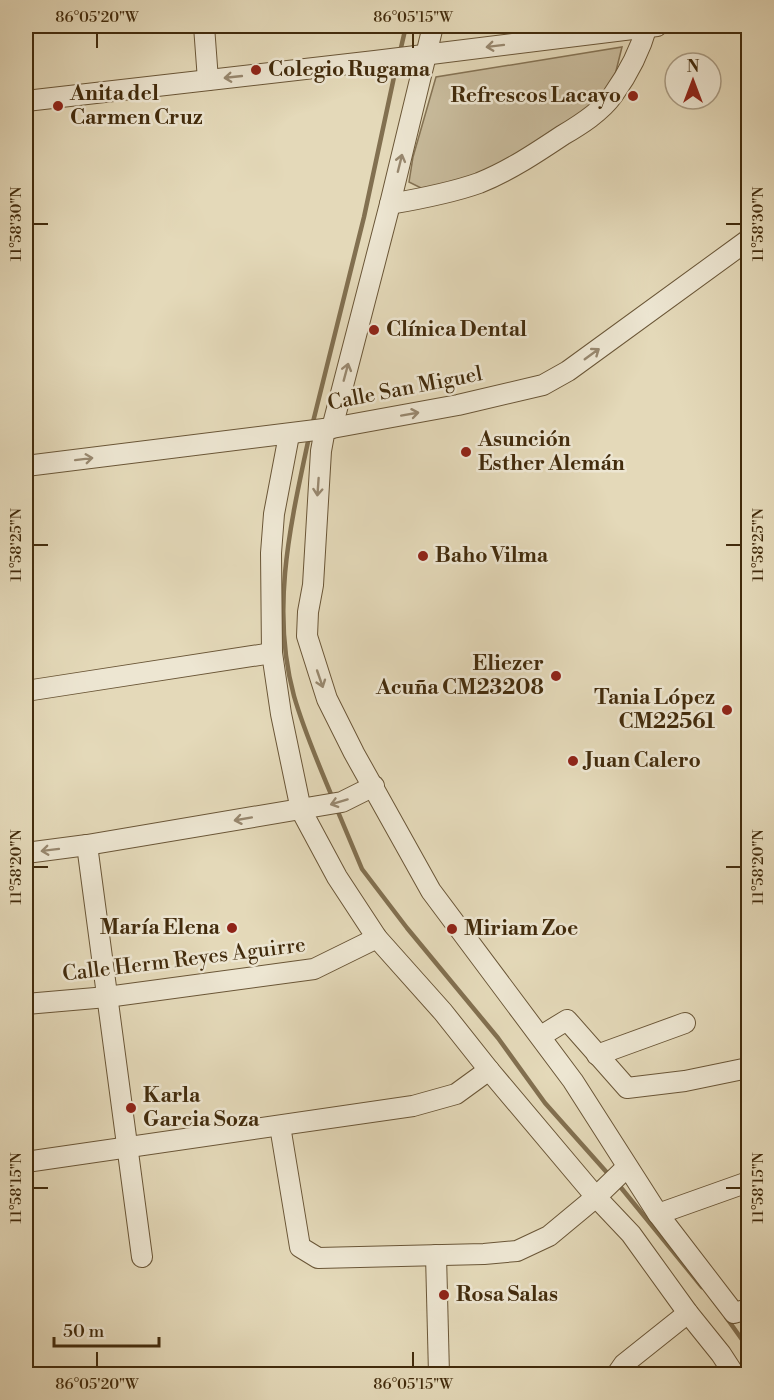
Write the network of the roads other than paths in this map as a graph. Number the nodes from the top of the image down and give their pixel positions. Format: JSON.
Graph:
{"nodes":[{"id":1,"x":204,"y":26,"type":"edge"},
{"id":2,"x":433,"y":26,"type":"edge"},
{"id":3,"x":650,"y":26,"type":"edge"},
{"id":4,"x":422,"y":55,"type":"junction"},
{"id":5,"x":207,"y":80,"type":"junction"},
{"id":6,"x":26,"y":101,"type":"edge"},
{"id":7,"x":390,"y":204,"type":"junction"},
{"id":8,"x":748,"y":240,"type":"edge"},
{"id":9,"x":325,"y":429,"type":"junction"},
{"id":10,"x":291,"y":435,"type":"junction"},
{"id":11,"x":26,"y":466,"type":"edge"},
{"id":12,"x":272,"y":653,"type":"junction"},
{"id":13,"x":26,"y":691,"type":"edge"},
{"id":14,"x":371,"y":788,"type":"junction"},
{"id":15,"x":305,"y":809,"type":"junction"},
{"id":16,"x":87,"y":845,"type":"junction"},
{"id":17,"x":26,"y":853,"type":"edge"},
{"id":18,"x":377,"y":938,"type":"junction"},
{"id":19,"x":107,"y":997,"type":"junction"},
{"id":20,"x":26,"y":1004,"type":"edge"},
{"id":21,"x":685,"y":1023,"type":"dead end"},
{"id":22,"x":541,"y":1036,"type":"junction"},
{"id":23,"x":597,"y":1055,"type":"junction"},
{"id":24,"x":748,"y":1068,"type":"edge"},
{"id":25,"x":489,"y":1070,"type":"junction"},
{"id":26,"x":280,"y":1126,"type":"junction"},
{"id":27,"x":128,"y":1148,"type":"junction"},
{"id":28,"x":26,"y":1162,"type":"edge"},
{"id":29,"x":613,"y":1181,"type":"junction"},
{"id":30,"x":748,"y":1182,"type":"edge"},
{"id":31,"x":658,"y":1214,"type":"junction"},
{"id":32,"x":436,"y":1255,"type":"junction"},
{"id":33,"x":142,"y":1257,"type":"dead end"},
{"id":34,"x":748,"y":1309,"type":"edge"},
{"id":35,"x":688,"y":1313,"type":"junction"},
{"id":36,"x":439,"y":1374,"type":"edge"},
{"id":37,"x":617,"y":1374,"type":"edge"},
{"id":38,"x":734,"y":1374,"type":"edge"}],
"edges":[{"from":1,"to":5,"type":"street"},
{"from":2,"to":4,"type":"street"},
{"from":3,"to":4,"type":"street","one_way":true},
{"from":3,"to":7,"type":"street"},
{"from":4,"to":5,"type":"street","one_way":true},
{"from":7,"to":4,"type":"street","one_way":true},
{"from":5,"to":6,"type":"street"},
{"from":9,"to":7,"type":"street","one_way":true},
{"from":9,"to":8,"type":"street","name":"Calle San Miguel","one_way":true},
{"from":9,"to":10,"type":"street","name":"Calle San Miguel"},
{"from":9,"to":14,"type":"street","one_way":true},
{"from":11,"to":10,"type":"street","name":"Calle San Miguel","one_way":true},
{"from":10,"to":12,"type":"street"},
{"from":12,"to":13,"type":"street"},
{"from":12,"to":15,"type":"street"},
{"from":14,"to":15,"type":"street","one_way":true},
{"from":14,"to":22,"type":"street"},
{"from":15,"to":16,"type":"street","one_way":true},
{"from":15,"to":18,"type":"street"},
{"from":16,"to":17,"type":"street","one_way":true},
{"from":16,"to":19,"type":"street"},
{"from":18,"to":19,"type":"street","name":"Calle Herm Reyes Aguirre"},
{"from":18,"to":25,"type":"street"},
{"from":19,"to":20,"type":"street","name":"Calle Herm Reyes Aguirre"},
{"from":19,"to":27,"type":"street"},
{"from":21,"to":23,"type":"street"},
{"from":22,"to":23,"type":"street"},
{"from":22,"to":29,"type":"street"},
{"from":23,"to":24,"type":"street"},
{"from":25,"to":26,"type":"street"},
{"from":25,"to":29,"type":"street"},
{"from":26,"to":27,"type":"street"},
{"from":26,"to":32,"type":"street"},
{"from":27,"to":28,"type":"street"},
{"from":27,"to":33,"type":"street"},
{"from":29,"to":31,"type":"street"},
{"from":29,"to":32,"type":"street"},
{"from":29,"to":35,"type":"street"},
{"from":30,"to":31,"type":"street"},
{"from":31,"to":34,"type":"street"},
{"from":32,"to":36,"type":"street"},
{"from":35,"to":37,"type":"street"},
{"from":35,"to":38,"type":"street"}]}
